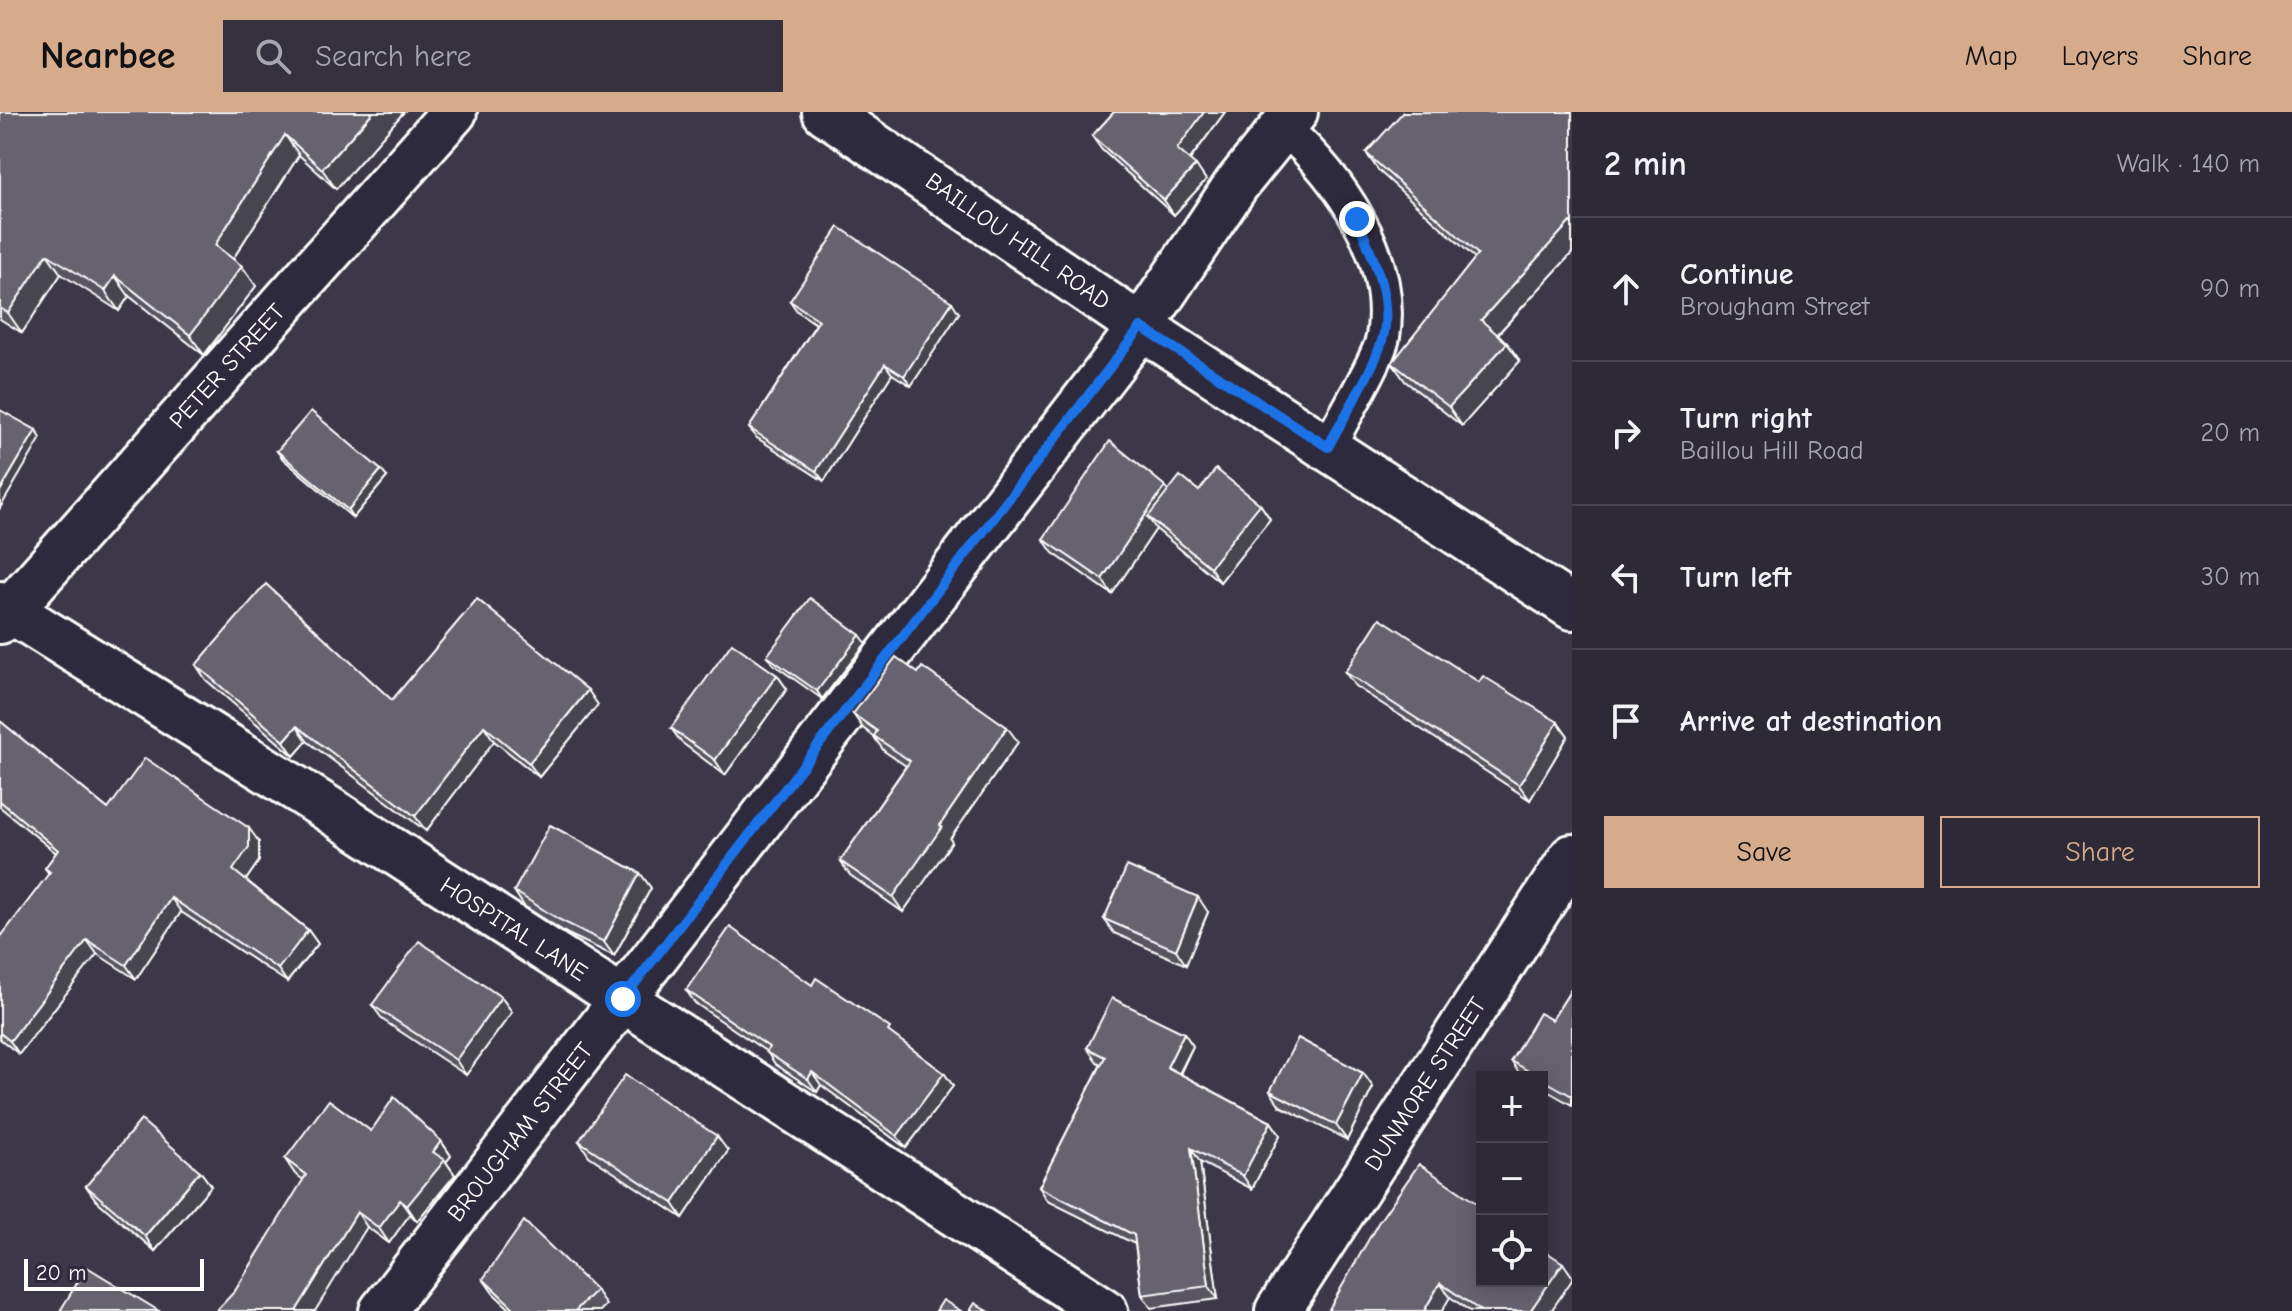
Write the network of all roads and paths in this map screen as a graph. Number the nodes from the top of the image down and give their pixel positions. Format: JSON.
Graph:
{"nodes":[{"id":1,"x":454,"y":112,"type":"edge"},
{"id":2,"x":825,"y":112,"type":"edge"},
{"id":3,"x":1289,"y":120,"type":"edge"},
{"id":4,"x":1141,"y":327,"type":"junction"},
{"id":5,"x":1328,"y":447,"type":"junction"},
{"id":6,"x":1572,"y":607,"type":"edge"},
{"id":7,"x":3,"y":611,"type":"edge"},
{"id":8,"x":1572,"y":857,"type":"edge"},
{"id":9,"x":623,"y":999,"type":"junction"},
{"id":10,"x":382,"y":1311,"type":"edge"},
{"id":11,"x":1105,"y":1311,"type":"edge"},
{"id":12,"x":1278,"y":1311,"type":"edge"}],
"edges":[{"from":1,"to":7,"type":"street","name":"PETER STREET"},
{"from":2,"to":4,"type":"street","name":"BAILLOU HILL ROAD"},
{"from":3,"to":4,"type":"street","name":"BROUGHAM STREET"},
{"from":3,"to":5,"type":"lane"},
{"from":4,"to":5,"type":"street","name":"BAILLOU HILL ROAD"},
{"from":4,"to":9,"type":"street","name":"BROUGHAM STREET"},
{"from":5,"to":6,"type":"street","name":"BAILLOU HILL ROAD"},
{"from":7,"to":9,"type":"street","name":"HOSPITAL LANE"},
{"from":8,"to":12,"type":"street","name":"DUNMORE STREET"},
{"from":9,"to":10,"type":"street","name":"BROUGHAM STREET"},
{"from":9,"to":11,"type":"street","name":"HOSPITAL LANE"}]}
